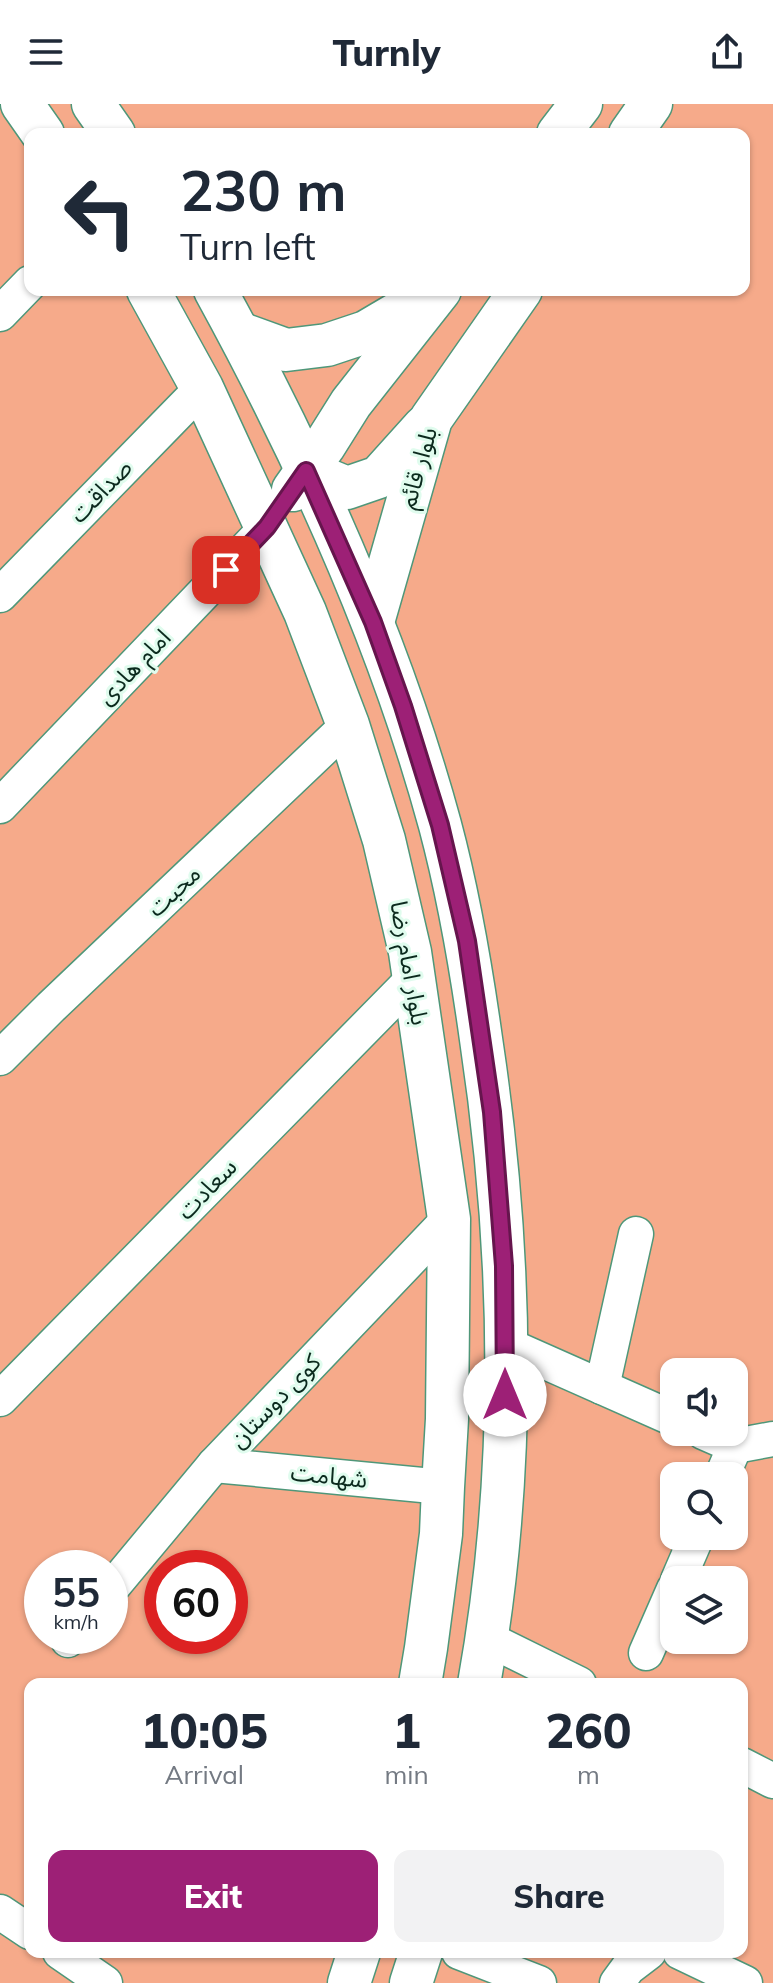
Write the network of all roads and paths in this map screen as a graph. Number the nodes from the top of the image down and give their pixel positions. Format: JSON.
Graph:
{"nodes":[{"id":1,"x":22,"y":104,"type":"edge"},
{"id":2,"x":93,"y":104,"type":"edge"},
{"id":3,"x":581,"y":104,"type":"edge"},
{"id":4,"x":651,"y":104,"type":"edge"},
{"id":5,"x":39,"y":128,"type":"edge"},
{"id":6,"x":110,"y":128,"type":"edge"},
{"id":7,"x":563,"y":128,"type":"edge"},
{"id":8,"x":634,"y":128,"type":"edge"},
{"id":9,"x":24,"y":289,"type":"edge"},
{"id":10,"x":151,"y":296,"type":"edge"},
{"id":11,"x":218,"y":296,"type":"edge"},
{"id":12,"x":428,"y":296,"type":"edge"},
{"id":13,"x":433,"y":296,"type":"edge"},
{"id":14,"x":517,"y":296,"type":"edge"},
{"id":15,"x":0,"y":314,"type":"edge"},
{"id":16,"x":239,"y":333,"type":"junction"},
{"id":17,"x":202,"y":388,"type":"junction"},
{"id":18,"x":431,"y":419,"type":"junction"},
{"id":19,"x":306,"y":471,"type":"junction"},
{"id":20,"x":267,"y":527,"type":"junction"},
{"id":21,"x":0,"y":595,"type":"edge"},
{"id":22,"x":373,"y":622,"type":"junction"},
{"id":23,"x":348,"y":725,"type":"junction"},
{"id":24,"x":0,"y":806,"type":"edge"},
{"id":25,"x":414,"y":978,"type":"junction"},
{"id":26,"x":0,"y":1058,"type":"edge"},
{"id":27,"x":449,"y":1219,"type":"junction"},
{"id":28,"x":636,"y":1234,"type":"dead end"},
{"id":29,"x":505,"y":1344,"type":"junction"},
{"id":30,"x":602,"y":1387,"type":"junction"},
{"id":31,"x":0,"y":1399,"type":"edge"},
{"id":32,"x":660,"y":1413,"type":"edge"},
{"id":33,"x":773,"y":1439,"type":"edge"},
{"id":34,"x":716,"y":1446,"type":"edge"},
{"id":35,"x":729,"y":1461,"type":"edge"},
{"id":36,"x":214,"y":1465,"type":"junction"},
{"id":37,"x":443,"y":1487,"type":"junction"},
{"id":38,"x":128,"y":1568,"type":"edge"},
{"id":39,"x":660,"y":1621,"type":"edge"},
{"id":40,"x":486,"y":1638,"type":"junction"},
{"id":41,"x":646,"y":1653,"type":"dead end"},
{"id":42,"x":421,"y":1678,"type":"edge"},
{"id":43,"x":480,"y":1678,"type":"edge"},
{"id":44,"x":567,"y":1678,"type":"edge"},
{"id":45,"x":748,"y":1768,"type":"edge"},
{"id":46,"x":773,"y":1781,"type":"edge"},
{"id":47,"x":0,"y":1912,"type":"edge"},
{"id":48,"x":24,"y":1928,"type":"edge"},
{"id":49,"x":73,"y":1958,"type":"edge"},
{"id":50,"x":357,"y":1958,"type":"edge"},
{"id":51,"x":419,"y":1958,"type":"edge"},
{"id":52,"x":474,"y":1958,"type":"edge"},
{"id":53,"x":641,"y":1958,"type":"edge"},
{"id":54,"x":693,"y":1958,"type":"edge"},
{"id":55,"x":105,"y":1983,"type":"edge"},
{"id":56,"x":349,"y":1983,"type":"edge"},
{"id":57,"x":411,"y":1983,"type":"edge"},
{"id":58,"x":539,"y":1983,"type":"edge"},
{"id":59,"x":617,"y":1983,"type":"edge"},
{"id":60,"x":745,"y":1983,"type":"edge"}],
"edges":[{"from":1,"to":5,"type":"main road"},
{"from":2,"to":6,"type":"main road"},
{"from":3,"to":7,"type":"main road"},
{"from":4,"to":8,"type":"main road"},
{"from":9,"to":15,"type":"street"},
{"from":10,"to":17,"type":"main road","name":"بلوار امام رضا"},
{"from":11,"to":16,"type":"main road"},
{"from":12,"to":16,"type":"main road"},
{"from":13,"to":19,"type":"main road"},
{"from":14,"to":18,"type":"main road","name":"بلوار قائم"},
{"from":16,"to":19,"type":"main road"},
{"from":17,"to":20,"type":"main road","name":"بلوار امام رضا"},
{"from":17,"to":21,"type":"street","name":"صداقت"},
{"from":18,"to":19,"type":"main road"},
{"from":18,"to":22,"type":"main road","name":"بلوار قائم"},
{"from":19,"to":20,"type":"main road"},
{"from":19,"to":22,"type":"main road"},
{"from":20,"to":23,"type":"main road","name":"بلوار امام رضا"},
{"from":20,"to":24,"type":"street","name":"امام هادی"},
{"from":22,"to":29,"type":"main road"},
{"from":23,"to":25,"type":"main road","name":"بلوار امام رضا"},
{"from":23,"to":26,"type":"street","name":"محبت"},
{"from":25,"to":27,"type":"main road","name":"بلوار امام رضا"},
{"from":25,"to":31,"type":"street","name":"سعادت"},
{"from":27,"to":36,"type":"street","name":"کوی دوستان"},
{"from":27,"to":37,"type":"main road","name":"بلوار امام رضا"},
{"from":28,"to":30,"type":"street"},
{"from":29,"to":30,"type":"street"},
{"from":29,"to":40,"type":"main road"},
{"from":30,"to":32,"type":"street"},
{"from":33,"to":35,"type":"street"},
{"from":34,"to":35,"type":"street"},
{"from":36,"to":37,"type":"street","name":"شهامت"},
{"from":36,"to":38,"type":"street","name":"کوی دوستان"},
{"from":37,"to":42,"type":"main road","name":"بلوار امام رضا"},
{"from":39,"to":41,"type":"street"},
{"from":40,"to":43,"type":"main road"},
{"from":40,"to":44,"type":"street"},
{"from":45,"to":46,"type":"street"},
{"from":47,"to":48,"type":"street"},
{"from":49,"to":55,"type":"street"},
{"from":50,"to":56,"type":"main road"},
{"from":51,"to":57,"type":"main road"},
{"from":52,"to":58,"type":"street"},
{"from":53,"to":59,"type":"street"},
{"from":54,"to":60,"type":"street"}]}
